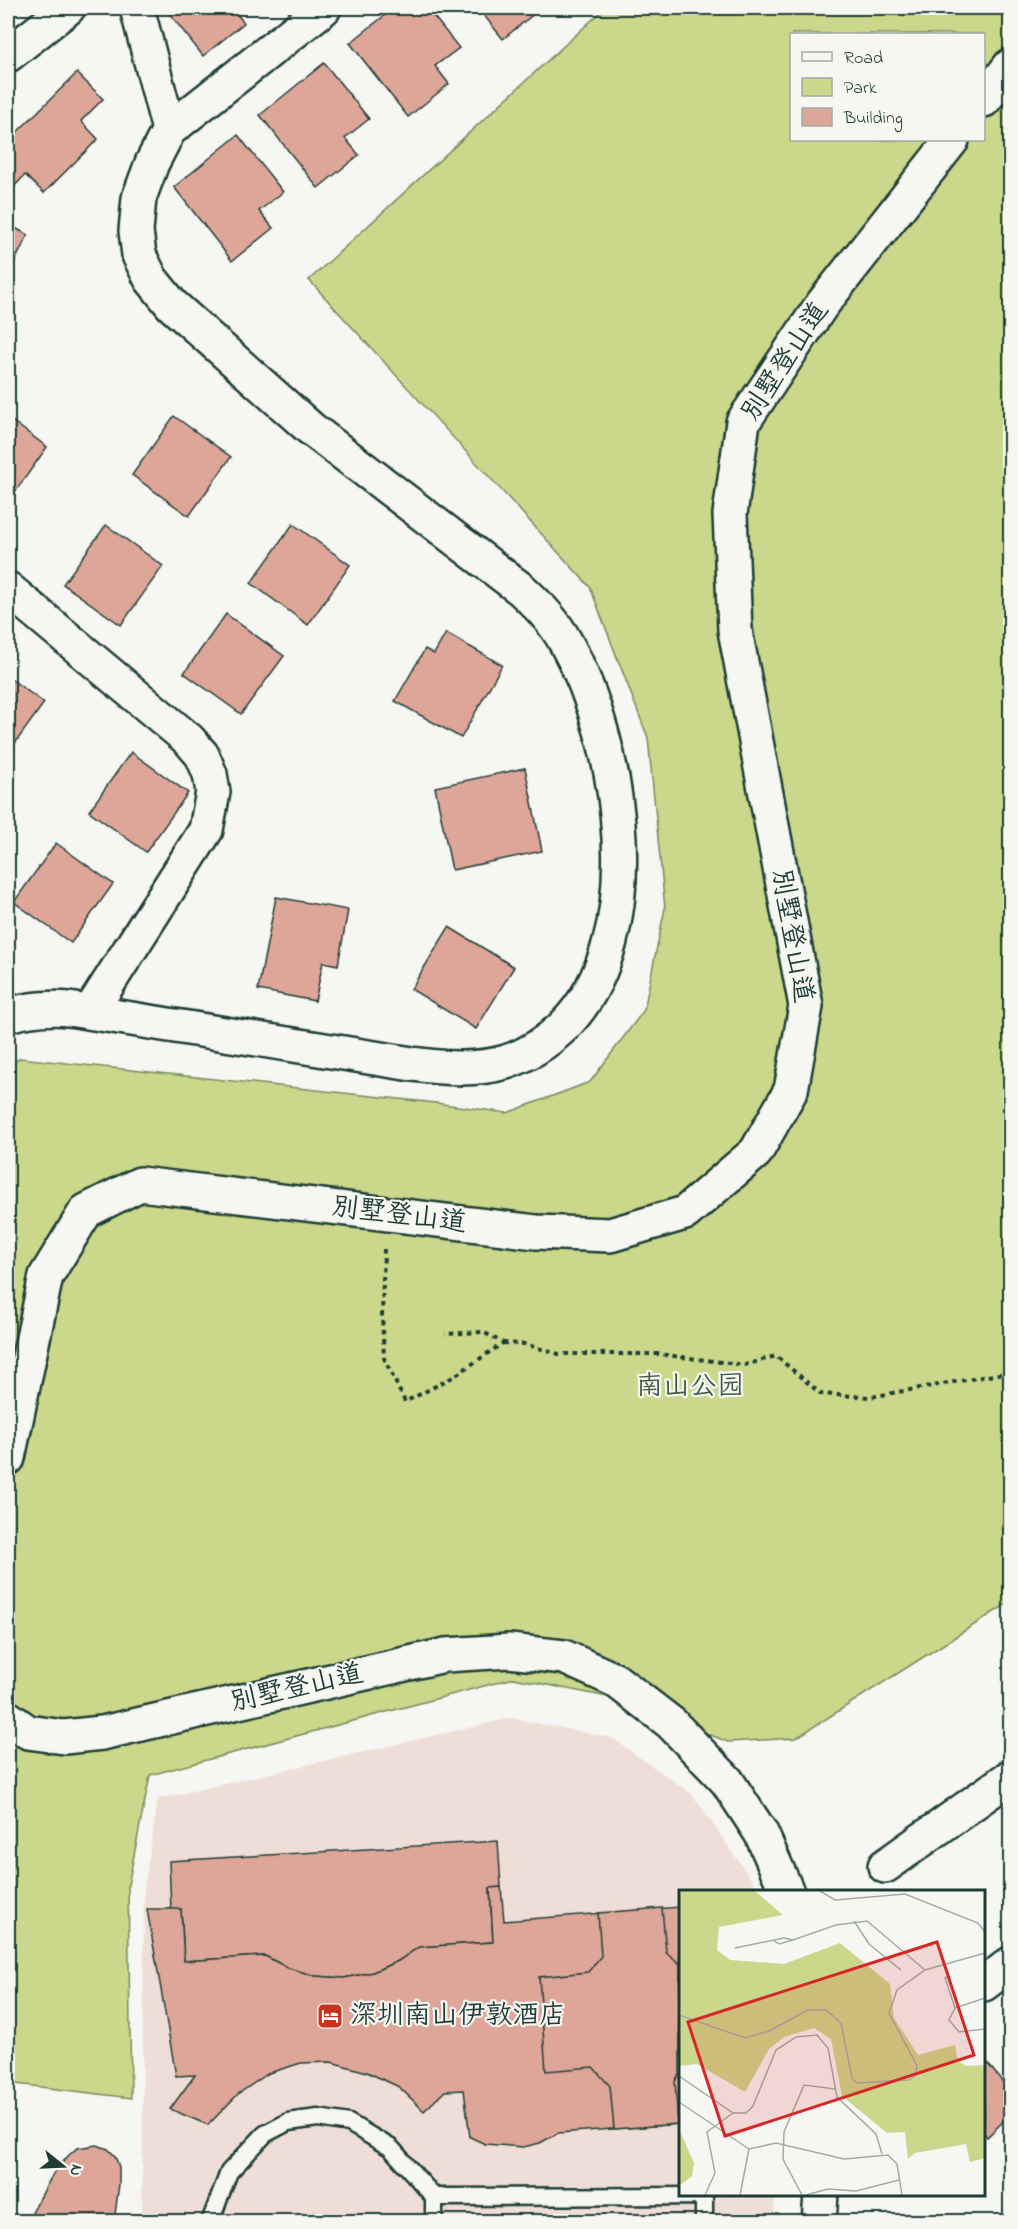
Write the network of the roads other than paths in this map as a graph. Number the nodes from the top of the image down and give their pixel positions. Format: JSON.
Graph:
{"nodes":[{"id":1,"x":69,"y":8,"type":"edge"},
{"id":2,"x":137,"y":8,"type":"edge"},
{"id":3,"x":324,"y":8,"type":"edge"},
{"id":4,"x":8,"y":55,"type":"edge"},
{"id":5,"x":1011,"y":66,"type":"edge"},
{"id":6,"x":985,"y":99,"type":"edge"},
{"id":7,"x":169,"y":130,"type":"junction"},
{"id":8,"x":951,"y":141,"type":"edge"},
{"id":9,"x":8,"y":589,"type":"edge"},
{"id":10,"x":90,"y":1012,"type":"junction"},
{"id":11,"x":8,"y":1015,"type":"edge"},
{"id":12,"x":8,"y":1458,"type":"edge"},
{"id":13,"x":8,"y":1718,"type":"edge"},
{"id":14,"x":1011,"y":1777,"type":"edge"},
{"id":15,"x":885,"y":1866,"type":"dead end"},
{"id":16,"x":785,"y":1890,"type":"edge"},
{"id":17,"x":1011,"y":1964,"type":"edge"},
{"id":18,"x":985,"y":1983,"type":"edge"},
{"id":19,"x":821,"y":2196,"type":"edge"},
{"id":20,"x":434,"y":2197,"type":"junction"},
{"id":21,"x":210,"y":2222,"type":"edge"},
{"id":22,"x":434,"y":2222,"type":"edge"},
{"id":23,"x":704,"y":2222,"type":"edge"},
{"id":24,"x":819,"y":2222,"type":"edge"}],
"edges":[{"from":1,"to":4,"type":"street"},
{"from":2,"to":7,"type":"street"},
{"from":3,"to":7,"type":"street"},
{"from":5,"to":6,"type":"street"},
{"from":7,"to":10,"type":"street"},
{"from":8,"to":12,"type":"street","name":"别墅登山道"},
{"from":9,"to":10,"type":"street"},
{"from":10,"to":11,"type":"street"},
{"from":13,"to":16,"type":"street","name":"别墅登山道"},
{"from":14,"to":15,"type":"street"},
{"from":17,"to":18,"type":"street"},
{"from":19,"to":24,"type":"street"},
{"from":20,"to":21,"type":"lane"},
{"from":20,"to":22,"type":"lane"},
{"from":20,"to":23,"type":"lane"}]}
